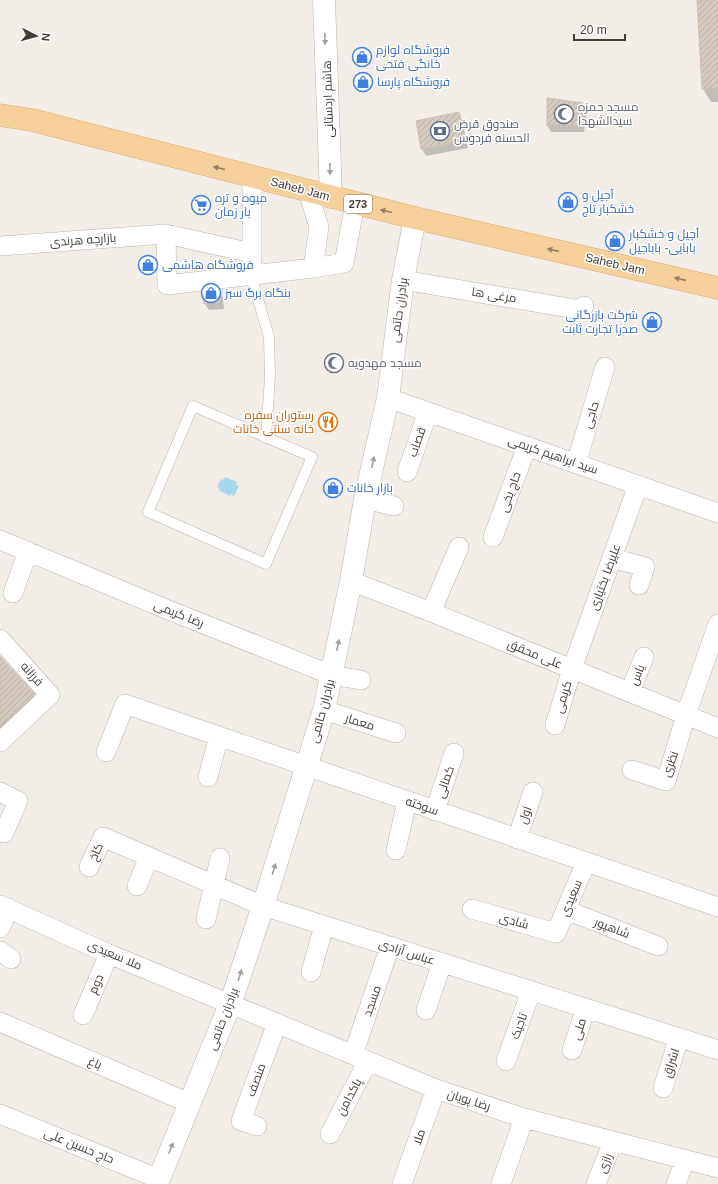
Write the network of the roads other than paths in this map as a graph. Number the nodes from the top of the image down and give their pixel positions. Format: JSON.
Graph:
{"nodes":[{"id":1,"x":324,"y":0,"type":"edge"},
{"id":2,"x":0,"y":116,"type":"edge"},
{"id":3,"x":252,"y":176,"type":"junction"},
{"id":4,"x":308,"y":191,"type":"junction"},
{"id":5,"x":331,"y":197,"type":"junction"},
{"id":6,"x":355,"y":203,"type":"junction"},
{"id":7,"x":415,"y":218,"type":"junction"},
{"id":8,"x":166,"y":234,"type":"junction"},
{"id":9,"x":0,"y":246,"type":"edge"},
{"id":10,"x":252,"y":253,"type":"junction"},
{"id":11,"x":313,"y":268,"type":"junction"},
{"id":12,"x":252,"y":275,"type":"junction"},
{"id":13,"x":403,"y":280,"type":"junction"},
{"id":14,"x":718,"y":288,"type":"edge"},
{"id":15,"x":584,"y":306,"type":"dead end"},
{"id":16,"x":605,"y":367,"type":"dead end"},
{"id":17,"x":388,"y":398,"type":"junction"},
{"id":18,"x":428,"y":412,"type":"junction"},
{"id":19,"x":266,"y":438,"type":"junction"},
{"id":20,"x":527,"y":446,"type":"junction"},
{"id":21,"x":576,"y":464,"type":"junction"},
{"id":22,"x":407,"y":472,"type":"dead end"},
{"id":23,"x":638,"y":485,"type":"junction"},
{"id":24,"x":365,"y":499,"type":"junction"},
{"id":25,"x":394,"y":506,"type":"dead end"},
{"id":26,"x":718,"y":513,"type":"edge"},
{"id":27,"x":493,"y":537,"type":"dead end"},
{"id":28,"x":0,"y":540,"type":"edge"},
{"id":29,"x":459,"y":547,"type":"dead end"},
{"id":30,"x":28,"y":551,"type":"junction"},
{"id":31,"x":612,"y":558,"type":"junction"},
{"id":32,"x":351,"y":581,"type":"junction"},
{"id":33,"x":639,"y":584,"type":"dead end"},
{"id":34,"x":13,"y":593,"type":"dead end"},
{"id":35,"x":431,"y":612,"type":"junction"},
{"id":36,"x":718,"y":624,"type":"edge"},
{"id":37,"x":0,"y":638,"type":"edge"},
{"id":38,"x":644,"y":657,"type":"dead end"},
{"id":39,"x":572,"y":669,"type":"junction"},
{"id":40,"x":331,"y":675,"type":"junction"},
{"id":41,"x":361,"y":680,"type":"dead end"},
{"id":42,"x":630,"y":692,"type":"junction"},
{"id":43,"x":324,"y":710,"type":"junction"},
{"id":44,"x":686,"y":715,"type":"junction"},
{"id":45,"x":555,"y":725,"type":"dead end"},
{"id":46,"x":718,"y":728,"type":"edge"},
{"id":47,"x":396,"y":733,"type":"dead end"},
{"id":48,"x":219,"y":736,"type":"junction"},
{"id":49,"x":0,"y":742,"type":"edge"},
{"id":50,"x":106,"y":752,"type":"dead end"},
{"id":51,"x":454,"y":753,"type":"dead end"},
{"id":52,"x":306,"y":767,"type":"junction"},
{"id":53,"x":632,"y":770,"type":"dead end"},
{"id":54,"x":208,"y":777,"type":"dead end"},
{"id":55,"x":0,"y":792,"type":"edge"},
{"id":56,"x":533,"y":792,"type":"dead end"},
{"id":57,"x":407,"y":801,"type":"junction"},
{"id":58,"x":435,"y":811,"type":"junction"},
{"id":59,"x":4,"y":834,"type":"dead end"},
{"id":60,"x":103,"y":836,"type":"joint"},
{"id":61,"x":517,"y":838,"type":"junction"},
{"id":62,"x":396,"y":850,"type":"dead end"},
{"id":63,"x":149,"y":857,"type":"junction"},
{"id":64,"x":220,"y":858,"type":"dead end"},
{"id":65,"x":586,"y":862,"type":"junction"},
{"id":66,"x":90,"y":867,"type":"dead end"},
{"id":67,"x":213,"y":885,"type":"junction"},
{"id":68,"x":137,"y":886,"type":"dead end"},
{"id":69,"x":718,"y":905,"type":"edge"},
{"id":70,"x":263,"y":906,"type":"junction"},
{"id":71,"x":4,"y":907,"type":"edge"},
{"id":72,"x":472,"y":909,"type":"dead end"},
{"id":73,"x":566,"y":910,"type":"junction"},
{"id":74,"x":206,"y":919,"type":"dead end"},
{"id":75,"x":324,"y":926,"type":"junction"},
{"id":76,"x":0,"y":928,"type":"edge"},
{"id":77,"x":556,"y":933,"type":"joint"},
{"id":78,"x":390,"y":946,"type":"junction"},
{"id":79,"x":658,"y":946,"type":"dead end"},
{"id":80,"x":109,"y":954,"type":"junction"},
{"id":81,"x":442,"y":963,"type":"junction"},
{"id":82,"x":311,"y":972,"type":"dead end"},
{"id":83,"x":531,"y":991,"type":"junction"},
{"id":84,"x":230,"y":1004,"type":"junction"},
{"id":85,"x":586,"y":1008,"type":"junction"},
{"id":86,"x":426,"y":1010,"type":"dead end"},
{"id":87,"x":82,"y":1015,"type":"dead end"},
{"id":88,"x":0,"y":1022,"type":"edge"},
{"id":89,"x":277,"y":1023,"type":"junction"},
{"id":90,"x":679,"y":1038,"type":"junction"},
{"id":91,"x":572,"y":1050,"type":"dead end"},
{"id":92,"x":718,"y":1050,"type":"edge"},
{"id":93,"x":361,"y":1058,"type":"junction"},
{"id":94,"x":506,"y":1061,"type":"dead end"},
{"id":95,"x":663,"y":1088,"type":"dead end"},
{"id":96,"x":436,"y":1089,"type":"junction"},
{"id":97,"x":189,"y":1103,"type":"junction"},
{"id":98,"x":0,"y":1114,"type":"edge"},
{"id":99,"x":524,"y":1118,"type":"junction"},
{"id":100,"x":257,"y":1126,"type":"dead end"},
{"id":101,"x":330,"y":1134,"type":"dead end"},
{"id":102,"x":613,"y":1141,"type":"junction"},
{"id":103,"x":686,"y":1160,"type":"junction"},
{"id":104,"x":718,"y":1168,"type":"edge"},
{"id":105,"x":158,"y":1181,"type":"edge"},
{"id":106,"x":402,"y":1184,"type":"edge"},
{"id":107,"x":502,"y":1184,"type":"edge"},
{"id":108,"x":596,"y":1184,"type":"edge"},
{"id":109,"x":676,"y":1184,"type":"edge"}],
"edges":[{"from":1,"to":5,"type":"street","name":"هاشم اردستانی","one_way":true},
{"from":3,"to":2,"type":"main road","name":"Saheb Jam","number":"273","one_way":true},
{"from":3,"to":4,"type":"main road","name":"Saheb Jam","number":"273"},
{"from":3,"to":10,"type":"street"},
{"from":4,"to":5,"type":"main road","name":"Saheb Jam","number":"273"},
{"from":4,"to":11,"type":"street"},
{"from":5,"to":6,"type":"main road","name":"Saheb Jam","number":"273"},
{"from":7,"to":6,"type":"main road","name":"Saheb Jam","number":"273","one_way":true},
{"from":6,"to":11,"type":"street"},
{"from":7,"to":13,"type":"street","name":"برادران حاتمی"},
{"from":14,"to":7,"type":"main road","name":"Saheb Jam","number":"273","one_way":true},
{"from":8,"to":9,"type":"street","name":"بازارچه هرندی"},
{"from":8,"to":10,"type":"street","name":"بازارچه هرندی"},
{"from":8,"to":12,"type":"street"},
{"from":10,"to":12,"type":"street"},
{"from":11,"to":12,"type":"street"},
{"from":12,"to":19,"type":"lane"},
{"from":13,"to":15,"type":"street","name":"مرغی ها"},
{"from":13,"to":17,"type":"street","name":"برادران حاتمی"},
{"from":16,"to":21,"type":"street","name":"حاجی"},
{"from":17,"to":18,"type":"street","name":"سید ابراهیم کریمی"},
{"from":24,"to":17,"type":"street","name":"برادران حاتمی","one_way":true},
{"from":18,"to":20,"type":"street","name":"سید ابراهیم کریمی"},
{"from":18,"to":22,"type":"street","name":"قصاب"},
{"from":19,"to":19,"type":"lane"},
{"from":20,"to":21,"type":"street","name":"سید ابراهیم کریمی"},
{"from":20,"to":27,"type":"street","name":"حاج یخی"},
{"from":21,"to":23,"type":"street","name":"سید ابراهیم کریمی"},
{"from":23,"to":26,"type":"street","name":"سید ابراهیم کریمی"},
{"from":23,"to":31,"type":"street","name":"علیرضا بختیاری"},
{"from":24,"to":25,"type":"street"},
{"from":24,"to":32,"type":"street","name":"برادران حاتمی"},
{"from":28,"to":30,"type":"street","name":"رضا کریمی"},
{"from":29,"to":35,"type":"street"},
{"from":30,"to":34,"type":"street"},
{"from":30,"to":40,"type":"street","name":"رضا کریمی"},
{"from":31,"to":33,"type":"street"},
{"from":31,"to":39,"type":"street","name":"علیرضا بختیاری"},
{"from":32,"to":35,"type":"street","name":"علی محقق"},
{"from":40,"to":32,"type":"street","name":"برادران حاتمی","one_way":true},
{"from":35,"to":39,"type":"street","name":"علی محقق"},
{"from":36,"to":44,"type":"street"},
{"from":37,"to":49,"type":"street","name":"فرزانه"},
{"from":38,"to":42,"type":"street","name":"یاس"},
{"from":39,"to":42,"type":"street","name":"علی محقق"},
{"from":39,"to":45,"type":"street","name":"کریمی"},
{"from":40,"to":41,"type":"street","name":"رضا کریمی"},
{"from":40,"to":43,"type":"street","name":"برادران حاتمی"},
{"from":42,"to":44,"type":"street","name":"علی محقق"},
{"from":43,"to":47,"type":"street","name":"معمار"},
{"from":43,"to":52,"type":"street","name":"برادران حاتمی"},
{"from":44,"to":46,"type":"street","name":"علی محقق"},
{"from":44,"to":53,"type":"street","name":"نظری"},
{"from":48,"to":50,"type":"street","name":"سوخته"},
{"from":48,"to":52,"type":"street","name":"سوخته"},
{"from":48,"to":54,"type":"street"},
{"from":51,"to":58,"type":"street","name":"کمالی"},
{"from":52,"to":57,"type":"street","name":"سوخته"},
{"from":70,"to":52,"type":"street","name":"برادران حاتمی","one_way":true},
{"from":55,"to":59,"type":"street"},
{"from":56,"to":61,"type":"street","name":"اول"},
{"from":57,"to":58,"type":"street","name":"سوخته"},
{"from":57,"to":62,"type":"street"},
{"from":58,"to":61,"type":"street","name":"سوخته"},
{"from":60,"to":63,"type":"street","name":"عباس آزادی"},
{"from":60,"to":66,"type":"street","name":"کاخ"},
{"from":61,"to":65,"type":"street","name":"سوخته"},
{"from":63,"to":67,"type":"street","name":"عباس آزادی"},
{"from":63,"to":68,"type":"street"},
{"from":64,"to":67,"type":"street"},
{"from":65,"to":69,"type":"street","name":"سوخته"},
{"from":65,"to":73,"type":"street","name":"سعیدی"},
{"from":67,"to":70,"type":"street","name":"عباس آزادی"},
{"from":67,"to":74,"type":"street"},
{"from":70,"to":75,"type":"street","name":"عباس آزادی"},
{"from":84,"to":70,"type":"street","name":"برادران حاتمی","one_way":true},
{"from":71,"to":76,"type":"street"},
{"from":71,"to":80,"type":"street","name":"ملا سعیدی"},
{"from":72,"to":77,"type":"street","name":"شادی"},
{"from":73,"to":77,"type":"street","name":"سعیدی"},
{"from":73,"to":79,"type":"street","name":"شاهپور"},
{"from":75,"to":78,"type":"street","name":"عباس آزادی"},
{"from":75,"to":82,"type":"street"},
{"from":78,"to":81,"type":"street","name":"عباس آزادی"},
{"from":78,"to":93,"type":"street","name":"مسجد"},
{"from":80,"to":84,"type":"street","name":"ملا سعیدی"},
{"from":80,"to":87,"type":"street","name":"دوم"},
{"from":81,"to":83,"type":"street","name":"عباس آزادی"},
{"from":81,"to":86,"type":"street"},
{"from":83,"to":85,"type":"street","name":"عباس آزادی"},
{"from":83,"to":94,"type":"street","name":"تاجیک"},
{"from":84,"to":89,"type":"street","name":"رضا پویان"},
{"from":84,"to":97,"type":"street","name":"برادران حاتمی"},
{"from":85,"to":90,"type":"street","name":"عباس آزادی"},
{"from":85,"to":91,"type":"street","name":"ملی"},
{"from":88,"to":97,"type":"street","name":"باغ"},
{"from":89,"to":93,"type":"street","name":"رضا پویان"},
{"from":89,"to":100,"type":"street","name":"منصف"},
{"from":90,"to":92,"type":"street","name":"عباس آزادی"},
{"from":90,"to":95,"type":"street","name":"اشراق"},
{"from":93,"to":96,"type":"street","name":"رضا پویان"},
{"from":93,"to":101,"type":"street","name":"پاکدامن"},
{"from":96,"to":99,"type":"street","name":"رضا پویان"},
{"from":96,"to":106,"type":"street","name":"ملا"},
{"from":105,"to":97,"type":"street","name":"برادران حاتمی","one_way":true},
{"from":98,"to":105,"type":"street","name":"حاج حسین علی"},
{"from":99,"to":102,"type":"street","name":"رضا پویان"},
{"from":99,"to":107,"type":"street"},
{"from":102,"to":103,"type":"street","name":"رضا پویان"},
{"from":102,"to":108,"type":"street","name":"رازی"},
{"from":103,"to":104,"type":"street","name":"رضا پویان"},
{"from":103,"to":109,"type":"street"}]}
